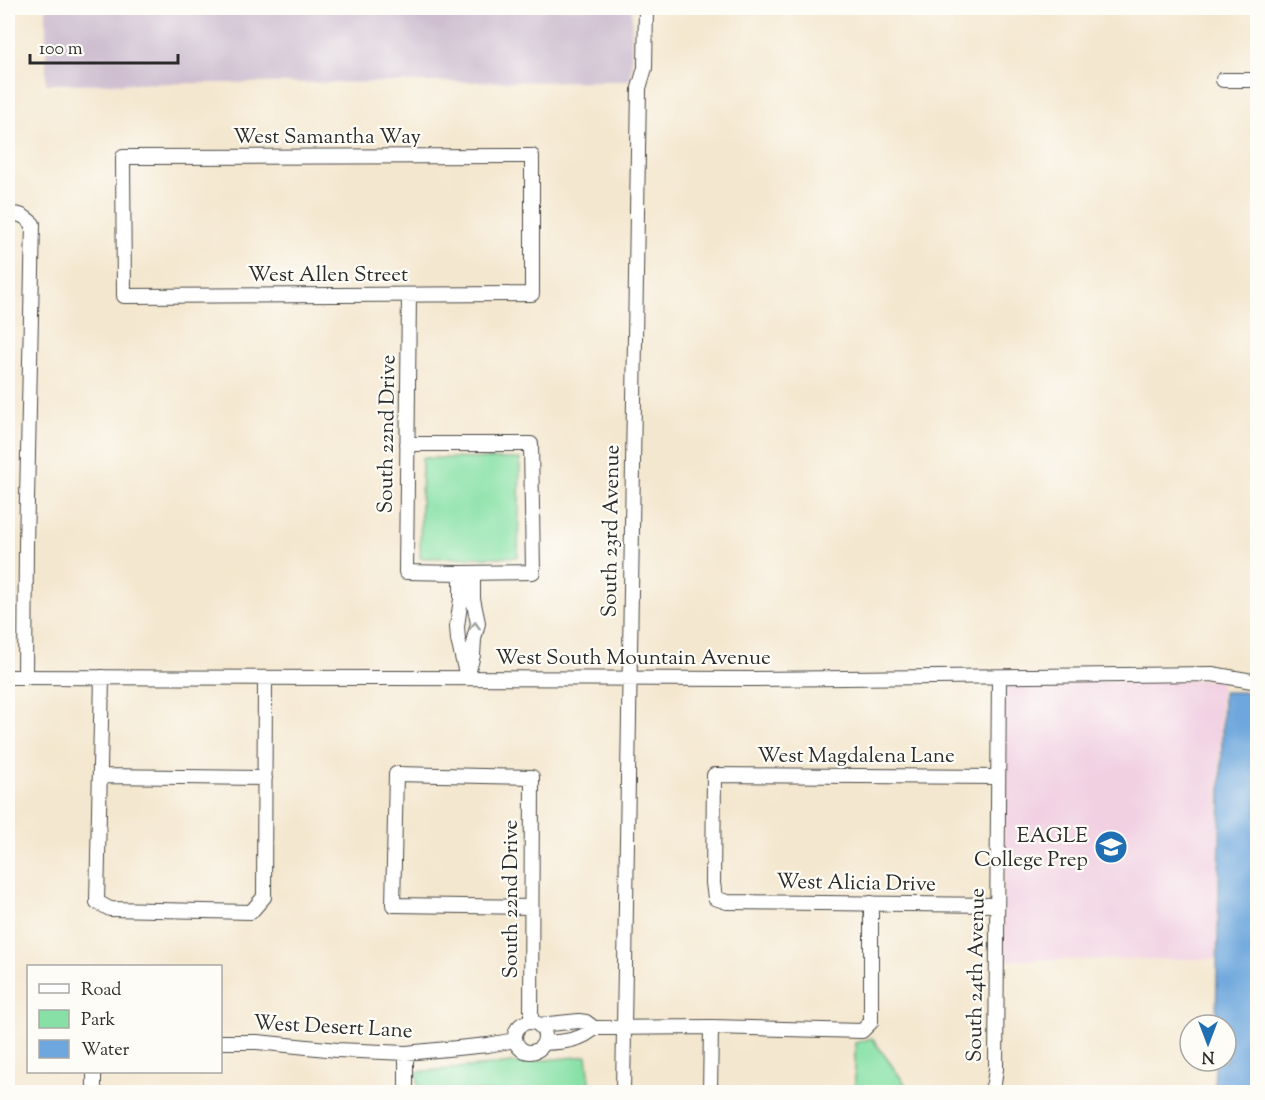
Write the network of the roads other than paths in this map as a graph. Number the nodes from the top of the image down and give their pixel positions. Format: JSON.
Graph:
{"nodes":[{"id":1,"x":646,"y":8,"type":"edge"},
{"id":2,"x":1223,"y":80,"type":"dead end"},
{"id":3,"x":1257,"y":80,"type":"edge"},
{"id":4,"x":8,"y":214,"type":"edge"},
{"id":5,"x":532,"y":294,"type":"joint"},
{"id":6,"x":409,"y":295,"type":"junction"},
{"id":7,"x":124,"y":296,"type":"joint"},
{"id":8,"x":407,"y":444,"type":"junction"},
{"id":9,"x":467,"y":573,"type":"junction"},
{"id":10,"x":8,"y":677,"type":"edge"},
{"id":11,"x":25,"y":677,"type":"junction"},
{"id":12,"x":102,"y":677,"type":"junction"},
{"id":13,"x":999,"y":677,"type":"junction"},
{"id":14,"x":265,"y":678,"type":"junction"},
{"id":15,"x":467,"y":678,"type":"junction"},
{"id":16,"x":628,"y":679,"type":"junction"},
{"id":17,"x":1257,"y":682,"type":"edge"},
{"id":18,"x":100,"y":777,"type":"junction"},
{"id":19,"x":998,"y":777,"type":"junction"},
{"id":20,"x":265,"y":778,"type":"junction"},
{"id":21,"x":715,"y":898,"type":"joint"},
{"id":22,"x":871,"y":903,"type":"junction"},
{"id":23,"x":997,"y":905,"type":"junction"},
{"id":24,"x":531,"y":907,"type":"junction"},
{"id":25,"x":566,"y":1022,"type":"junction"},
{"id":26,"x":535,"y":1024,"type":"junction"},
{"id":27,"x":624,"y":1027,"type":"junction"},
{"id":28,"x":711,"y":1027,"type":"junction"},
{"id":29,"x":594,"y":1028,"type":"junction"},
{"id":30,"x":515,"y":1040,"type":"junction"},
{"id":31,"x":567,"y":1040,"type":"junction"},
{"id":32,"x":222,"y":1042,"type":"edge"},
{"id":33,"x":544,"y":1043,"type":"junction"},
{"id":34,"x":406,"y":1053,"type":"junction"},
{"id":35,"x":94,"y":1073,"type":"edge"},
{"id":36,"x":94,"y":1092,"type":"edge"},
{"id":37,"x":406,"y":1092,"type":"edge"},
{"id":38,"x":623,"y":1092,"type":"edge"},
{"id":39,"x":710,"y":1092,"type":"edge"},
{"id":40,"x":991,"y":1092,"type":"edge"}],
"edges":[{"from":1,"to":16,"type":"street","name":"South 23rd Avenue"},
{"from":2,"to":3,"type":"street"},
{"from":4,"to":11,"type":"street"},
{"from":5,"to":6,"type":"street","name":"West Allen Street"},
{"from":5,"to":7,"type":"street","name":"West Samantha Way"},
{"from":6,"to":7,"type":"street","name":"West Allen Street"},
{"from":6,"to":8,"type":"street","name":"South 22nd Drive"},
{"from":8,"to":9,"type":"street","name":"South 22nd Drive"},
{"from":8,"to":9,"type":"street"},
{"from":9,"to":15,"type":"street"},
{"from":15,"to":9,"type":"street","one_way":true},
{"from":10,"to":11,"type":"street","name":"West South Mountain Avenue"},
{"from":11,"to":12,"type":"street","name":"West South Mountain Avenue"},
{"from":12,"to":14,"type":"street","name":"West South Mountain Avenue"},
{"from":12,"to":18,"type":"street"},
{"from":13,"to":16,"type":"street","name":"West South Mountain Avenue"},
{"from":13,"to":17,"type":"street","name":"West South Mountain Avenue"},
{"from":13,"to":19,"type":"street","name":"South 24th Avenue"},
{"from":14,"to":15,"type":"street","name":"West South Mountain Avenue"},
{"from":14,"to":20,"type":"street"},
{"from":15,"to":16,"type":"street","name":"West South Mountain Avenue"},
{"from":16,"to":27,"type":"street","name":"South 23rd Avenue"},
{"from":18,"to":20,"type":"street"},
{"from":18,"to":20,"type":"street"},
{"from":19,"to":21,"type":"street","name":"West Magdalena Lane"},
{"from":19,"to":23,"type":"street","name":"South 24th Avenue"},
{"from":21,"to":22,"type":"street","name":"West Alicia Drive"},
{"from":22,"to":23,"type":"street","name":"West Alicia Drive"},
{"from":22,"to":28,"type":"street"},
{"from":23,"to":40,"type":"street","name":"South 24th Avenue"},
{"from":24,"to":24,"type":"street","name":"South 22nd Drive"},
{"from":24,"to":26,"type":"street","name":"South 22nd Drive"},
{"from":25,"to":26,"type":"street"},
{"from":25,"to":29,"type":"street"},
{"from":25,"to":31,"type":"street"},
{"from":26,"to":30,"type":"street"},
{"from":26,"to":33,"type":"street"},
{"from":27,"to":28,"type":"street"},
{"from":27,"to":29,"type":"street"},
{"from":27,"to":38,"type":"street","name":"South 23rd Avenue"},
{"from":28,"to":39,"type":"street"},
{"from":29,"to":31,"type":"street"},
{"from":30,"to":33,"type":"street"},
{"from":30,"to":34,"type":"street","name":"West Desert Lane"},
{"from":31,"to":33,"type":"street"},
{"from":32,"to":34,"type":"street","name":"West Desert Lane"},
{"from":34,"to":37,"type":"street"},
{"from":35,"to":36,"type":"street"}]}
